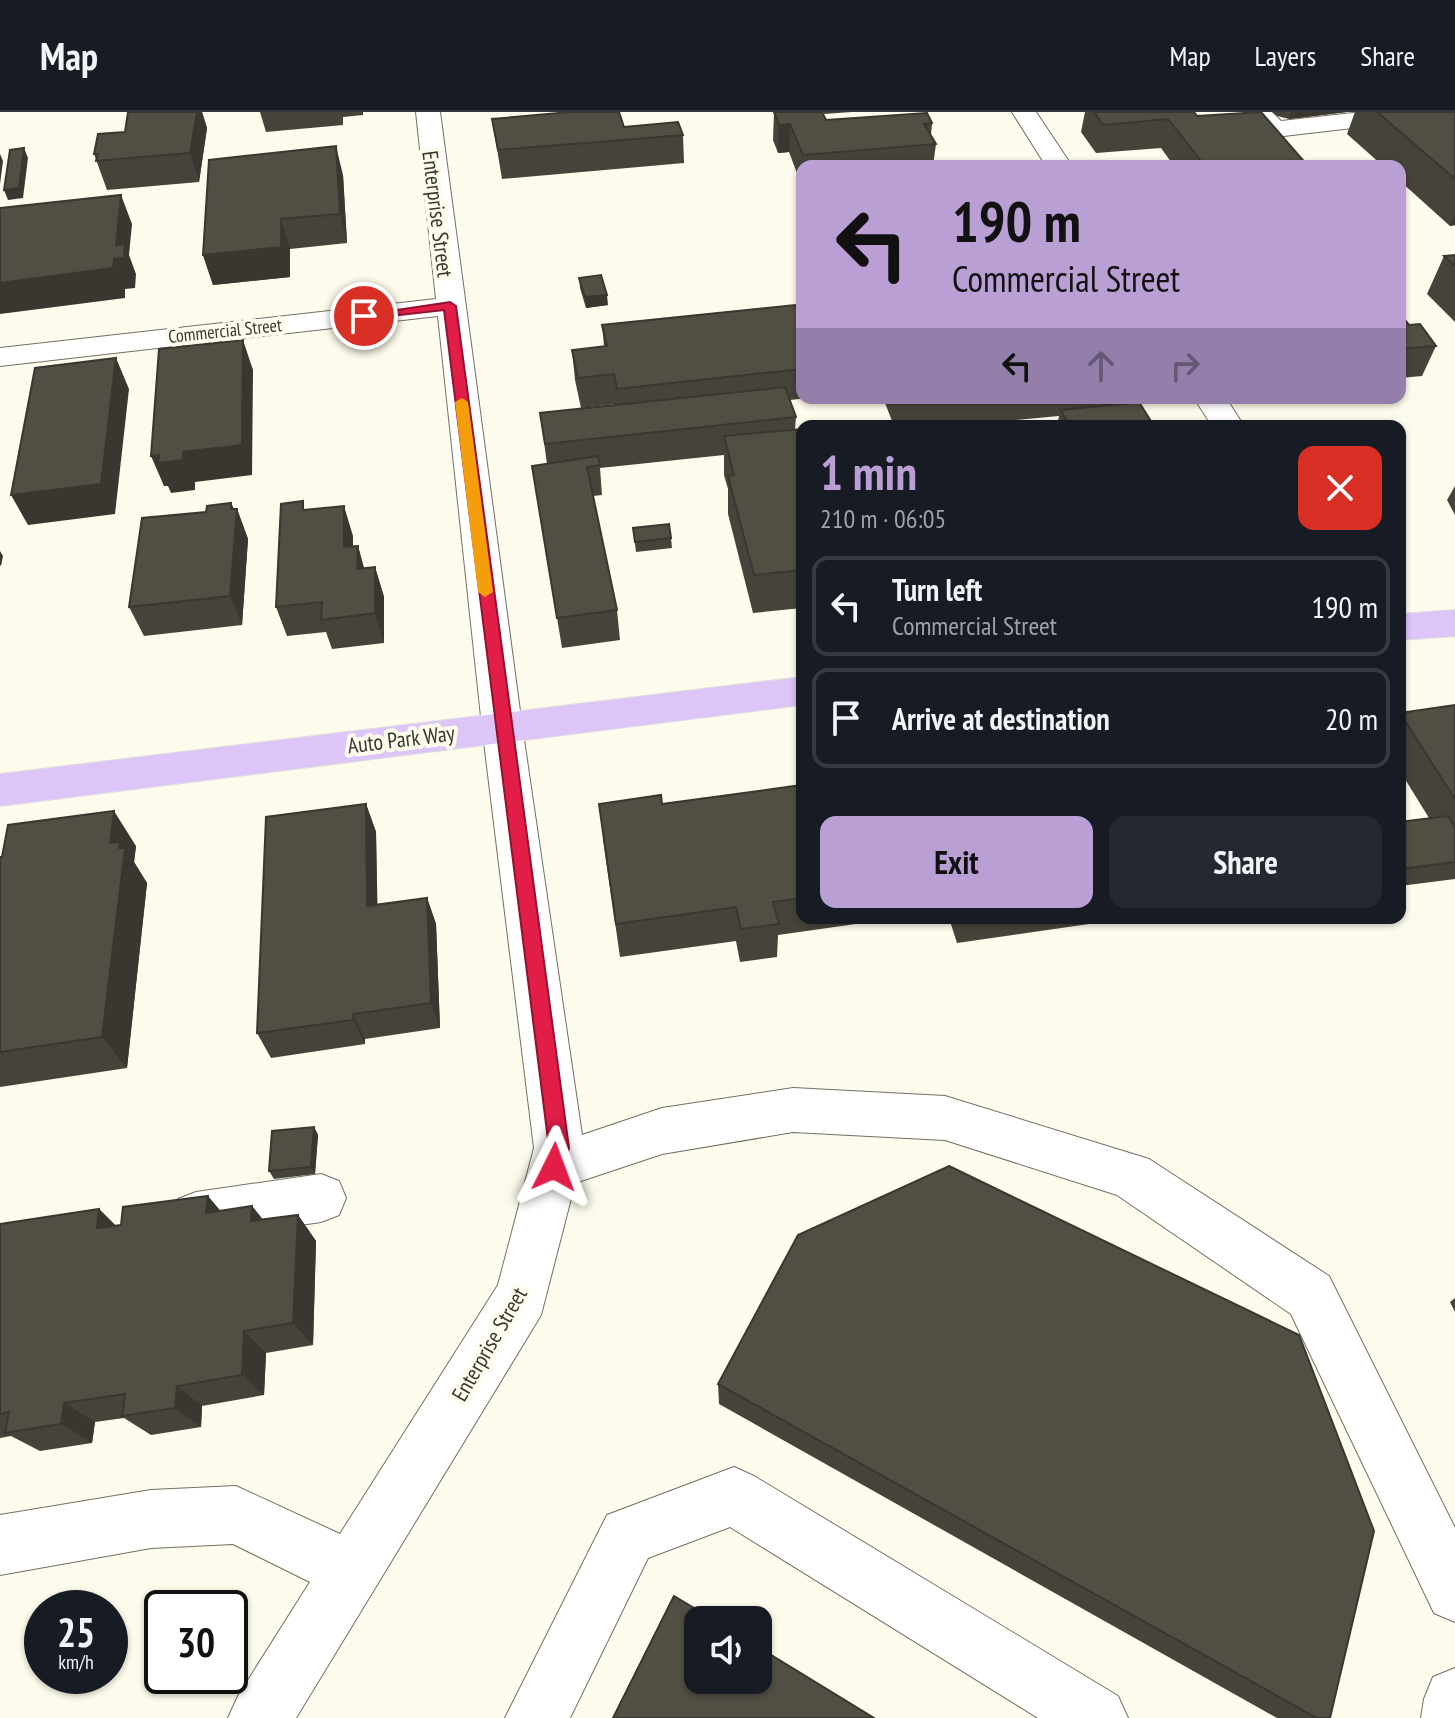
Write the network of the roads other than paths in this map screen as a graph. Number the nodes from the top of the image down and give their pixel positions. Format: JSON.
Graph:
{"nodes":[{"id":1,"x":428,"y":112,"type":"edge"},
{"id":2,"x":1024,"y":112,"type":"edge"},
{"id":3,"x":1258,"y":112,"type":"edge"},
{"id":4,"x":1430,"y":112,"type":"edge"},
{"id":5,"x":1055,"y":160,"type":"edge"},
{"id":6,"x":450,"y":306,"type":"junction"},
{"id":7,"x":0,"y":357,"type":"edge"},
{"id":8,"x":1455,"y":623,"type":"edge"},
{"id":9,"x":1406,"y":627,"type":"edge"},
{"id":10,"x":796,"y":692,"type":"edge"},
{"id":11,"x":502,"y":726,"type":"junction"},
{"id":12,"x":0,"y":790,"type":"edge"},
{"id":13,"x":554,"y":1167,"type":"junction"},
{"id":14,"x":321,"y":1198,"type":"dead end"},
{"id":15,"x":153,"y":1223,"type":"edge"},
{"id":16,"x":0,"y":1545,"type":"edge"},
{"id":17,"x":352,"y":1571,"type":"junction"},
{"id":18,"x":1455,"y":1592,"type":"edge"},
{"id":19,"x":1455,"y":1699,"type":"edge"},
{"id":20,"x":260,"y":1718,"type":"edge"},
{"id":21,"x":537,"y":1718,"type":"edge"},
{"id":22,"x":1096,"y":1718,"type":"edge"},
{"id":23,"x":1453,"y":1718,"type":"edge"}],
"edges":[{"from":1,"to":6,"type":"street","name":"Enterprise Street"},
{"from":2,"to":5,"type":"street"},
{"from":3,"to":4,"type":"street"},
{"from":6,"to":7,"type":"street","name":"Commercial Street"},
{"from":6,"to":11,"type":"street","name":"Enterprise Street"},
{"from":8,"to":9,"type":"main road"},
{"from":10,"to":11,"type":"main road","name":"Auto Park Way"},
{"from":11,"to":12,"type":"main road","name":"Auto Park Way"},
{"from":11,"to":13,"type":"street","name":"Enterprise Street"},
{"from":13,"to":17,"type":"street","name":"Enterprise Street"},
{"from":13,"to":18,"type":"street"},
{"from":14,"to":15,"type":"street"},
{"from":16,"to":17,"type":"street"},
{"from":17,"to":20,"type":"street","name":"Enterprise Street"},
{"from":19,"to":23,"type":"street"},
{"from":21,"to":22,"type":"street"}]}
